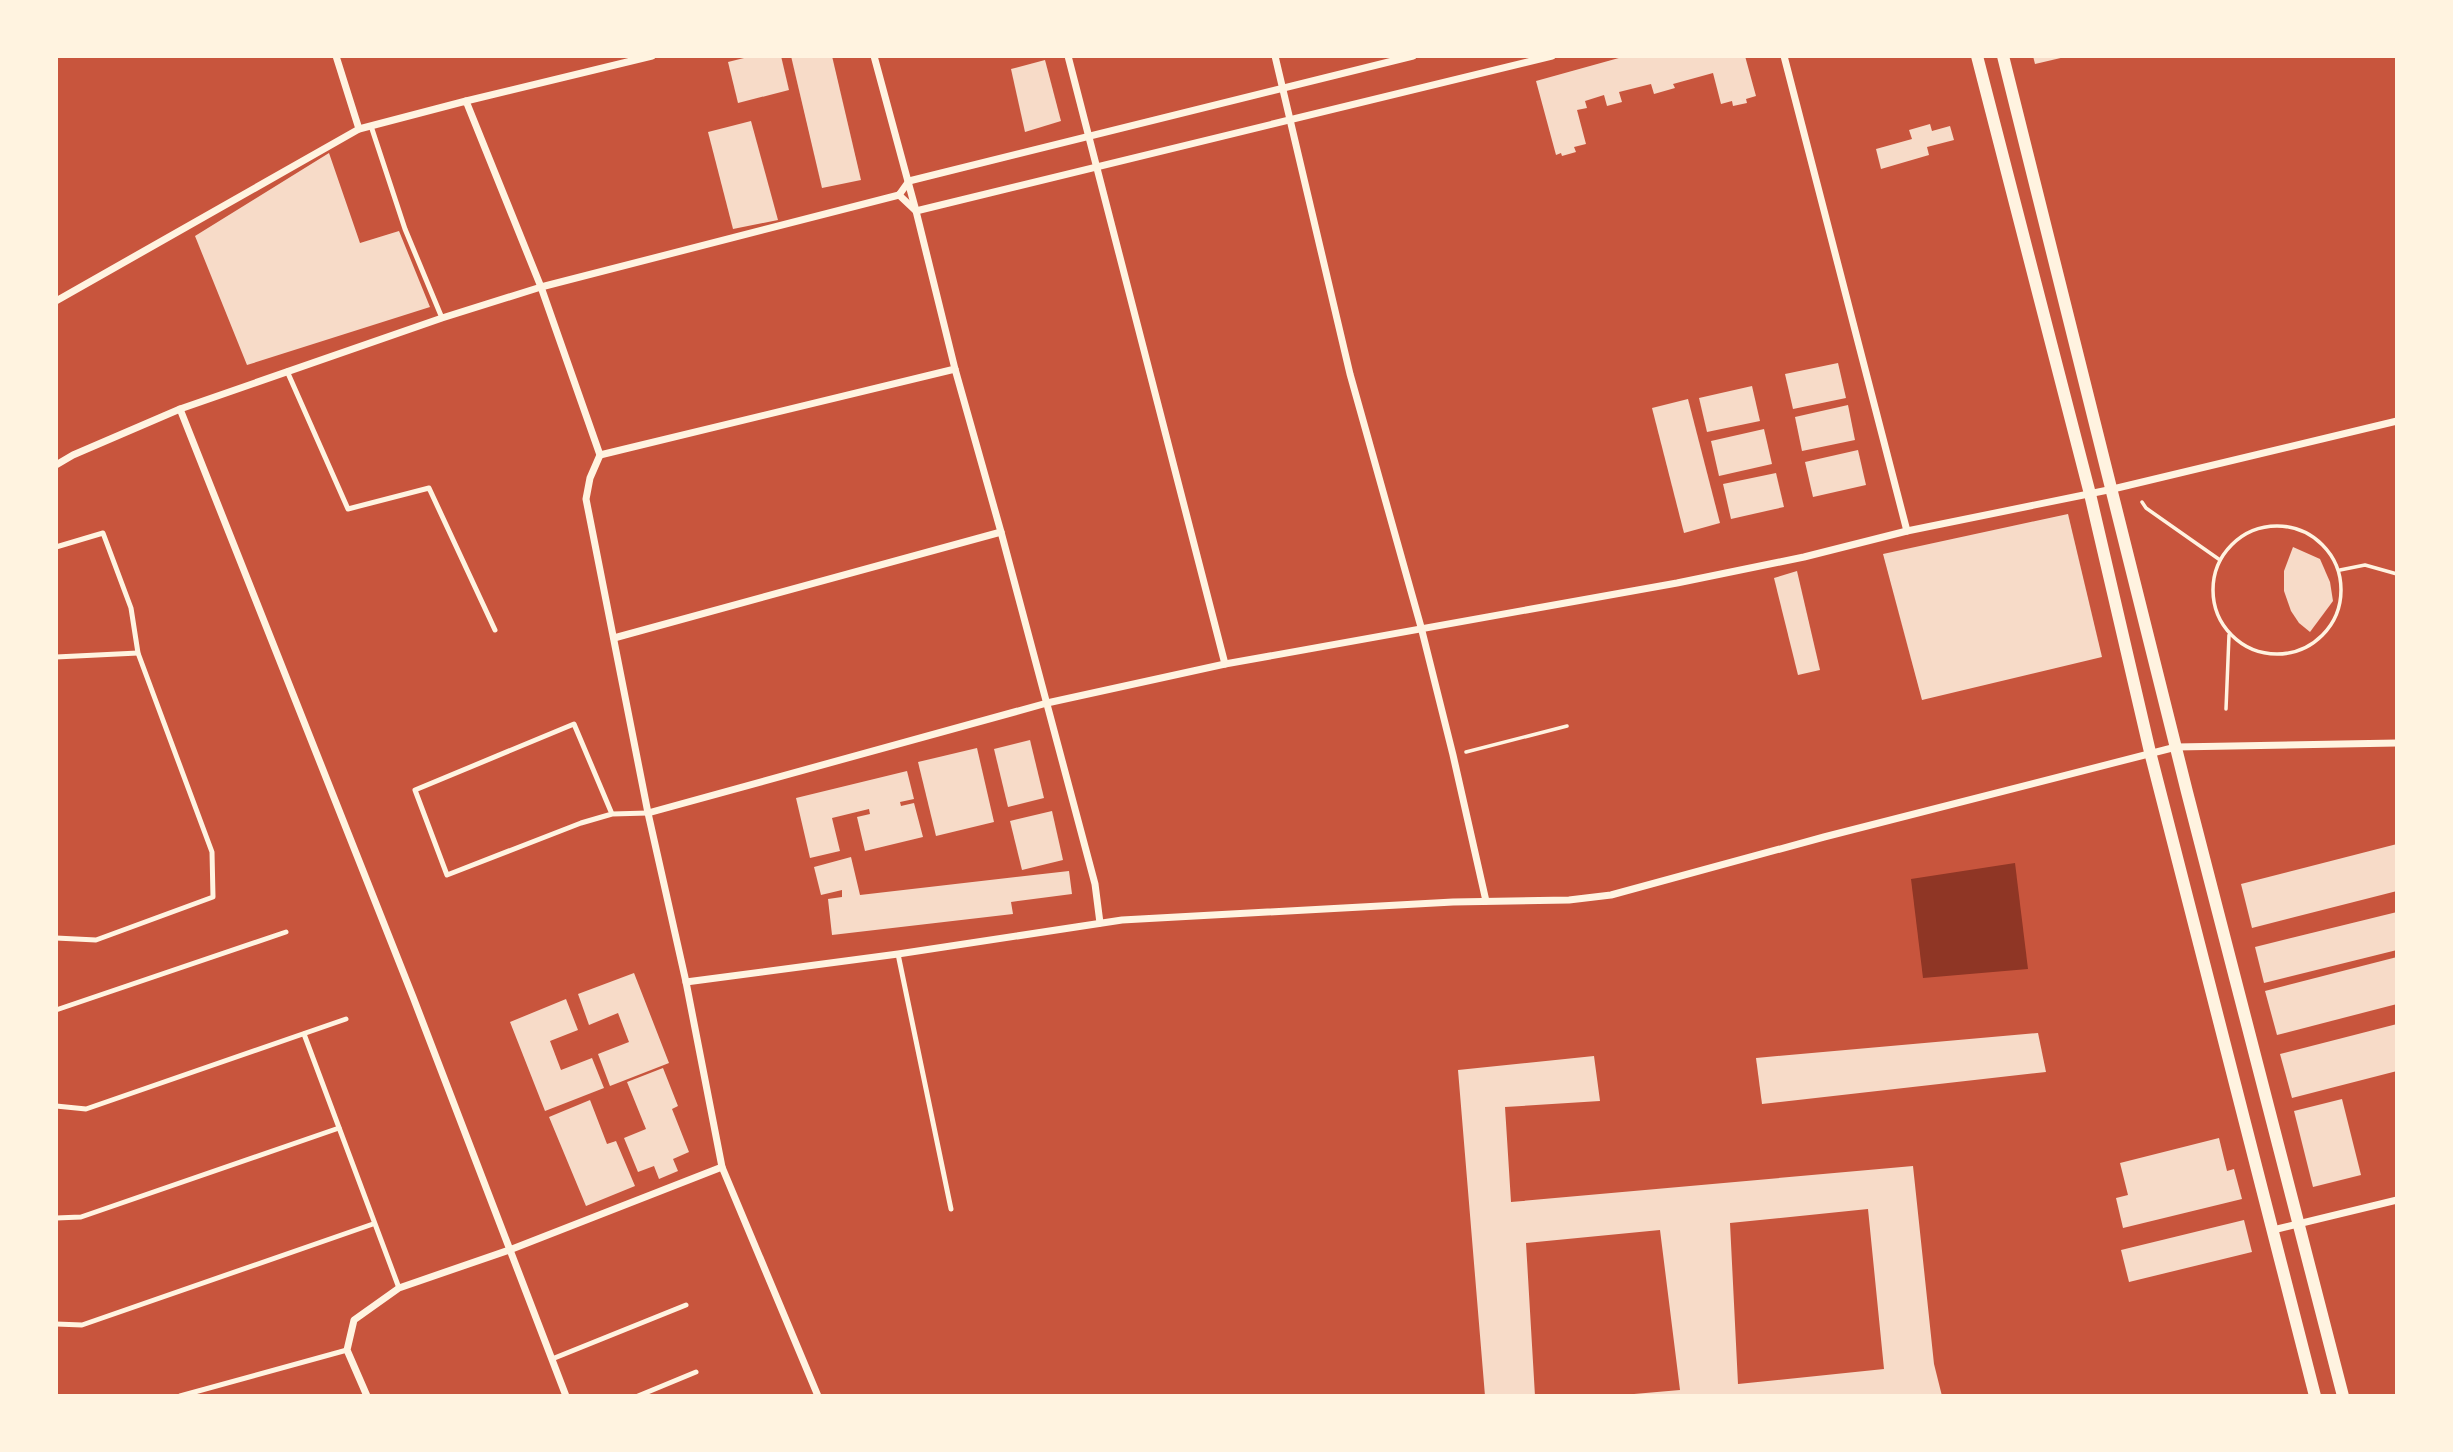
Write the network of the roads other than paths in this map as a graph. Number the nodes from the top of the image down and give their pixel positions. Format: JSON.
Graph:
{"nodes":[{"id":1,"x":336,"y":56,"type":"edge"},
{"id":2,"x":652,"y":56,"type":"edge"},
{"id":3,"x":874,"y":56,"type":"edge"},
{"id":4,"x":1068,"y":56,"type":"edge"},
{"id":5,"x":1275,"y":56,"type":"edge"},
{"id":6,"x":1413,"y":56,"type":"edge"},
{"id":7,"x":1552,"y":56,"type":"edge"},
{"id":8,"x":1784,"y":56,"type":"edge"},
{"id":9,"x":1977,"y":56,"type":"edge"},
{"id":10,"x":2003,"y":56,"type":"edge"},
{"id":11,"x":1283,"y":88,"type":"junction"},
{"id":12,"x":466,"y":101,"type":"junction"},
{"id":13,"x":1291,"y":120,"type":"junction"},
{"id":14,"x":371,"y":126,"type":"junction"},
{"id":15,"x":359,"y":129,"type":"junction"},
{"id":16,"x":1090,"y":136,"type":"junction"},
{"id":17,"x":1098,"y":167,"type":"junction"},
{"id":18,"x":909,"y":181,"type":"junction"},
{"id":19,"x":899,"y":195,"type":"junction"},
{"id":20,"x":916,"y":211,"type":"junction"},
{"id":21,"x":541,"y":287,"type":"junction"},
{"id":22,"x":56,"y":301,"type":"edge"},
{"id":23,"x":442,"y":318,"type":"junction"},
{"id":24,"x":955,"y":369,"type":"junction"},
{"id":25,"x":286,"y":371,"type":"junction"},
{"id":26,"x":180,"y":408,"type":"junction"},
{"id":27,"x":2397,"y":421,"type":"edge"},
{"id":28,"x":600,"y":455,"type":"junction"},
{"id":29,"x":56,"y":465,"type":"edge"},
{"id":30,"x":2113,"y":489,"type":"junction"},
{"id":31,"x":2090,"y":494,"type":"junction"},
{"id":32,"x":1907,"y":531,"type":"junction"},
{"id":33,"x":1001,"y":532,"type":"junction"},
{"id":34,"x":56,"y":547,"type":"edge"},
{"id":35,"x":1421,"y":628,"type":"junction"},
{"id":36,"x":495,"y":630,"type":"dead end"},
{"id":37,"x":614,"y":638,"type":"junction"},
{"id":38,"x":138,"y":653,"type":"junction"},
{"id":39,"x":56,"y":657,"type":"edge"},
{"id":40,"x":1225,"y":664,"type":"junction"},
{"id":41,"x":1047,"y":703,"type":"junction"},
{"id":42,"x":2397,"y":743,"type":"edge"},
{"id":43,"x":2176,"y":747,"type":"junction"},
{"id":44,"x":2150,"y":752,"type":"junction"},
{"id":45,"x":648,"y":813,"type":"junction"},
{"id":46,"x":612,"y":814,"type":"junction"},
{"id":47,"x":1486,"y":901,"type":"junction"},
{"id":48,"x":1100,"y":923,"type":"junction"},
{"id":49,"x":286,"y":932,"type":"dead end"},
{"id":50,"x":56,"y":938,"type":"edge"},
{"id":51,"x":898,"y":954,"type":"junction"},
{"id":52,"x":686,"y":982,"type":"junction"},
{"id":53,"x":56,"y":1010,"type":"edge"},
{"id":54,"x":346,"y":1019,"type":"dead end"},
{"id":55,"x":304,"y":1034,"type":"junction"},
{"id":56,"x":56,"y":1106,"type":"edge"},
{"id":57,"x":339,"y":1128,"type":"junction"},
{"id":58,"x":722,"y":1167,"type":"junction"},
{"id":59,"x":2397,"y":1200,"type":"edge"},
{"id":60,"x":951,"y":1209,"type":"dead end"},
{"id":61,"x":56,"y":1218,"type":"edge"},
{"id":62,"x":2298,"y":1223,"type":"junction"},
{"id":63,"x":373,"y":1224,"type":"junction"},
{"id":64,"x":2273,"y":1230,"type":"junction"},
{"id":65,"x":512,"y":1249,"type":"junction"},
{"id":66,"x":399,"y":1288,"type":"junction"},
{"id":67,"x":686,"y":1305,"type":"dead end"},
{"id":68,"x":56,"y":1324,"type":"edge"},
{"id":69,"x":347,"y":1350,"type":"junction"},
{"id":70,"x":552,"y":1359,"type":"junction"},
{"id":71,"x":696,"y":1372,"type":"dead end"},
{"id":72,"x":180,"y":1396,"type":"edge"},
{"id":73,"x":367,"y":1396,"type":"edge"},
{"id":74,"x":566,"y":1396,"type":"edge"},
{"id":75,"x":638,"y":1396,"type":"edge"},
{"id":76,"x":818,"y":1396,"type":"edge"},
{"id":77,"x":2315,"y":1396,"type":"edge"},
{"id":78,"x":2343,"y":1396,"type":"edge"}],
"edges":[{"from":1,"to":15,"type":"street"},
{"from":2,"to":12,"type":"street"},
{"from":3,"to":18,"type":"street"},
{"from":4,"to":16,"type":"street"},
{"from":5,"to":11,"type":"street"},
{"from":6,"to":11,"type":"street"},
{"from":7,"to":13,"type":"street"},
{"from":8,"to":32,"type":"street"},
{"from":9,"to":31,"type":"street"},
{"from":10,"to":30,"type":"street"},
{"from":11,"to":13,"type":"street"},
{"from":11,"to":16,"type":"street"},
{"from":12,"to":14,"type":"street"},
{"from":12,"to":21,"type":"street"},
{"from":13,"to":17,"type":"street"},
{"from":13,"to":35,"type":"street"},
{"from":14,"to":15,"type":"street"},
{"from":14,"to":23,"type":"lane"},
{"from":15,"to":22,"type":"street"},
{"from":16,"to":17,"type":"street"},
{"from":16,"to":18,"type":"street"},
{"from":17,"to":20,"type":"street"},
{"from":17,"to":40,"type":"street"},
{"from":18,"to":19,"type":"street"},
{"from":18,"to":20,"type":"street"},
{"from":19,"to":20,"type":"street"},
{"from":19,"to":21,"type":"street"},
{"from":20,"to":24,"type":"street"},
{"from":21,"to":23,"type":"street"},
{"from":21,"to":28,"type":"street"},
{"from":23,"to":25,"type":"street"},
{"from":24,"to":28,"type":"street"},
{"from":24,"to":33,"type":"street"},
{"from":25,"to":26,"type":"street"},
{"from":25,"to":36,"type":"lane"},
{"from":26,"to":29,"type":"street"},
{"from":26,"to":65,"type":"street"},
{"from":27,"to":30,"type":"street"},
{"from":28,"to":37,"type":"street"},
{"from":30,"to":31,"type":"street"},
{"from":30,"to":43,"type":"street"},
{"from":31,"to":32,"type":"street"},
{"from":31,"to":44,"type":"street"},
{"from":32,"to":35,"type":"street"},
{"from":33,"to":37,"type":"street"},
{"from":33,"to":41,"type":"street"},
{"from":34,"to":38,"type":"lane"},
{"from":35,"to":40,"type":"street"},
{"from":35,"to":47,"type":"street"},
{"from":37,"to":45,"type":"street"},
{"from":38,"to":39,"type":"lane"},
{"from":38,"to":50,"type":"lane"},
{"from":40,"to":41,"type":"street"},
{"from":41,"to":45,"type":"street"},
{"from":41,"to":48,"type":"street"},
{"from":42,"to":43,"type":"street"},
{"from":43,"to":44,"type":"street"},
{"from":43,"to":62,"type":"street"},
{"from":44,"to":47,"type":"street"},
{"from":44,"to":64,"type":"street"},
{"from":45,"to":46,"type":"lane"},
{"from":45,"to":52,"type":"street"},
{"from":46,"to":46,"type":"lane"},
{"from":47,"to":48,"type":"street"},
{"from":48,"to":51,"type":"street"},
{"from":49,"to":53,"type":"lane"},
{"from":51,"to":52,"type":"street"},
{"from":51,"to":60,"type":"lane"},
{"from":52,"to":58,"type":"street"},
{"from":54,"to":55,"type":"lane"},
{"from":55,"to":56,"type":"lane"},
{"from":55,"to":57,"type":"lane"},
{"from":57,"to":61,"type":"lane"},
{"from":57,"to":63,"type":"lane"},
{"from":58,"to":65,"type":"street"},
{"from":58,"to":76,"type":"street"},
{"from":59,"to":62,"type":"street"},
{"from":62,"to":64,"type":"street"},
{"from":62,"to":78,"type":"street"},
{"from":63,"to":66,"type":"lane"},
{"from":63,"to":68,"type":"lane"},
{"from":64,"to":77,"type":"street"},
{"from":65,"to":66,"type":"street"},
{"from":65,"to":70,"type":"street"},
{"from":66,"to":69,"type":"street"},
{"from":67,"to":70,"type":"lane"},
{"from":69,"to":72,"type":"lane"},
{"from":69,"to":73,"type":"street"},
{"from":70,"to":74,"type":"street"},
{"from":71,"to":75,"type":"lane"}]}
